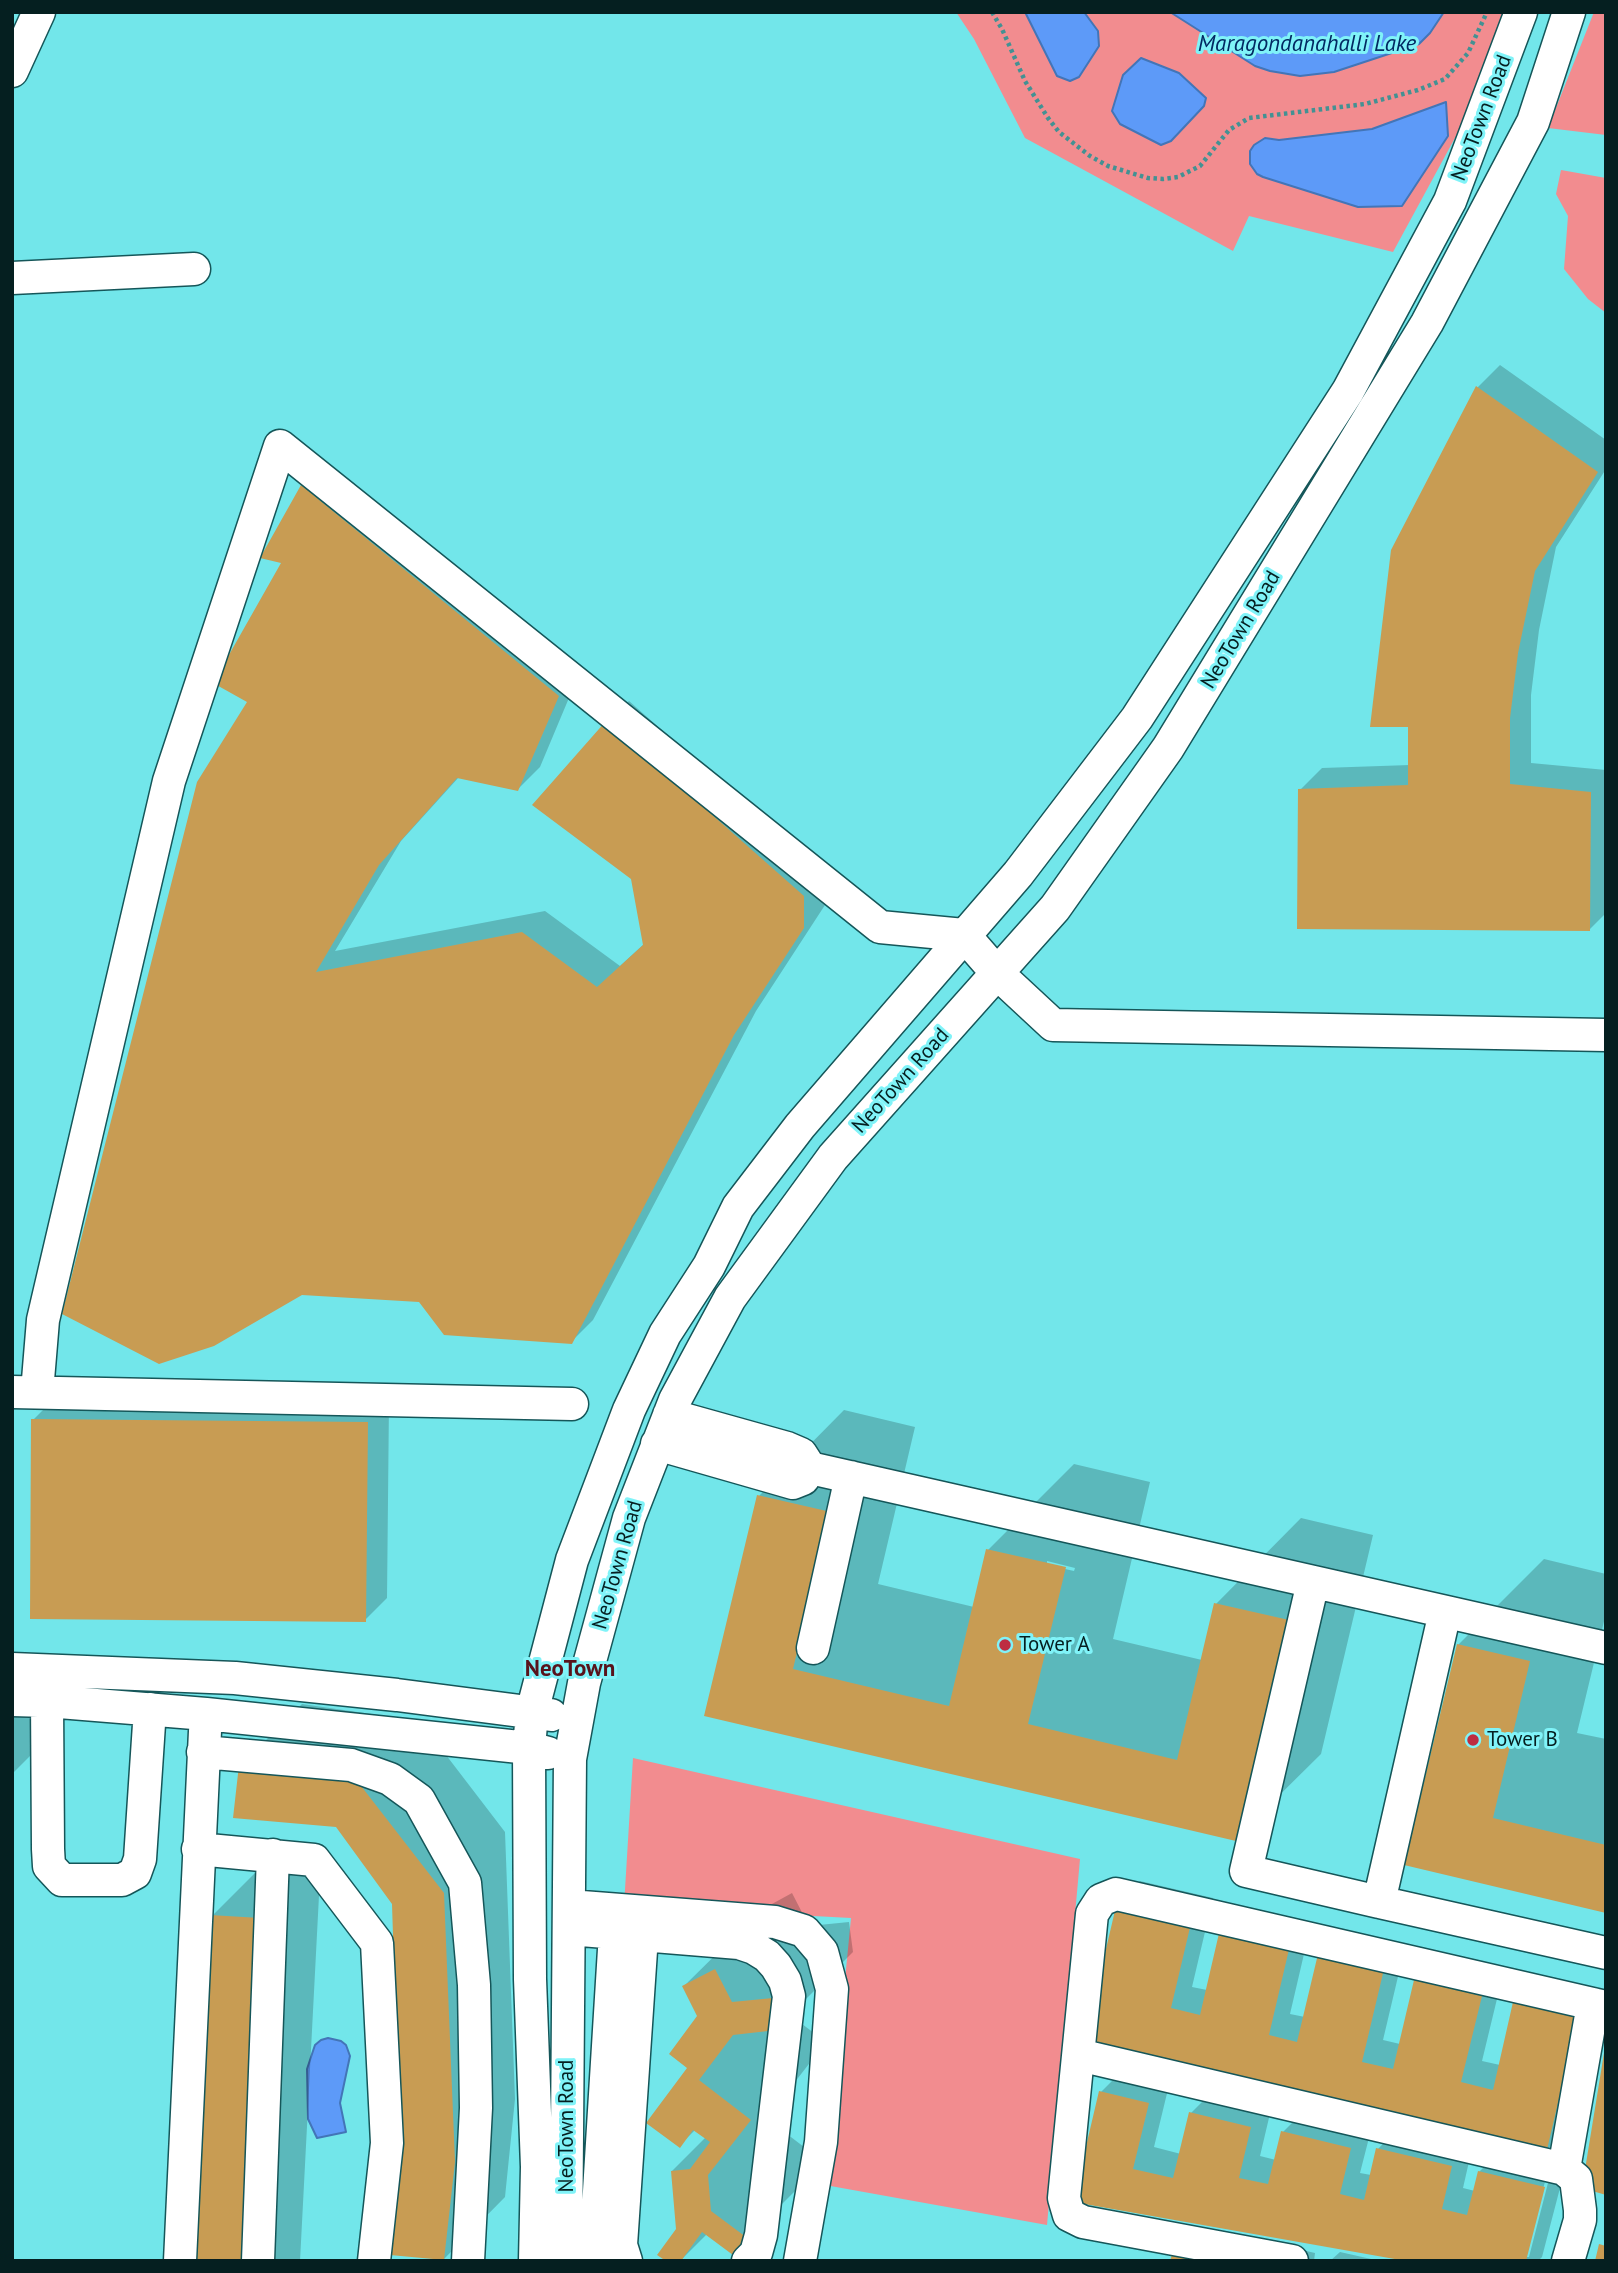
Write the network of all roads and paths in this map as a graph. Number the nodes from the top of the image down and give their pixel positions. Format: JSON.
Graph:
{"nodes":[{"id":1,"x":39,"y":12,"type":"edge"},
{"id":2,"x":992,"y":12,"type":"edge"},
{"id":3,"x":1487,"y":12,"type":"edge"},
{"id":4,"x":1521,"y":12,"type":"edge"},
{"id":5,"x":1569,"y":12,"type":"edge"},
{"id":6,"x":12,"y":71,"type":"edge"},
{"id":7,"x":194,"y":269,"type":"dead end"},
{"id":8,"x":12,"y":278,"type":"edge"},
{"id":9,"x":964,"y":935,"type":"junction"},
{"id":10,"x":997,"y":973,"type":"junction"},
{"id":11,"x":1606,"y":1035,"type":"edge"},
{"id":12,"x":24,"y":1392,"type":"edge"},
{"id":13,"x":572,"y":1404,"type":"dead end"},
{"id":14,"x":669,"y":1415,"type":"junction"},
{"id":15,"x":657,"y":1444,"type":"junction"},
{"id":16,"x":810,"y":1468,"type":"junction"},
{"id":17,"x":851,"y":1477,"type":"junction"},
{"id":18,"x":1313,"y":1582,"type":"junction"},
{"id":19,"x":1446,"y":1612,"type":"junction"},
{"id":20,"x":813,"y":1648,"type":"dead end"},
{"id":21,"x":1606,"y":1648,"type":"edge"},
{"id":22,"x":12,"y":1669,"type":"edge"},
{"id":23,"x":12,"y":1700,"type":"edge"},
{"id":24,"x":47,"y":1701,"type":"junction"},
{"id":25,"x":150,"y":1709,"type":"junction"},
{"id":26,"x":532,"y":1712,"type":"junction"},
{"id":27,"x":577,"y":1719,"type":"junction"},
{"id":28,"x":204,"y":1736,"type":"junction"},
{"id":29,"x":529,"y":1748,"type":"junction"},
{"id":30,"x":570,"y":1759,"type":"junction"},
{"id":31,"x":198,"y":1849,"type":"junction"},
{"id":32,"x":273,"y":1855,"type":"junction"},
{"id":33,"x":1379,"y":1902,"type":"junction"},
{"id":34,"x":569,"y":1918,"type":"junction"},
{"id":35,"x":629,"y":1935,"type":"junction"},
{"id":36,"x":1606,"y":1953,"type":"edge"},
{"id":37,"x":1599,"y":2006,"type":"edge"},
{"id":38,"x":1079,"y":2055,"type":"junction"},
{"id":39,"x":1564,"y":2169,"type":"junction"},
{"id":40,"x":1593,"y":2223,"type":"edge"},
{"id":41,"x":1164,"y":2249,"type":"edge"},
{"id":42,"x":180,"y":2261,"type":"edge"},
{"id":43,"x":258,"y":2261,"type":"edge"},
{"id":44,"x":374,"y":2261,"type":"edge"},
{"id":45,"x":468,"y":2261,"type":"edge"},
{"id":46,"x":535,"y":2261,"type":"edge"},
{"id":47,"x":566,"y":2261,"type":"edge"},
{"id":48,"x":597,"y":2261,"type":"edge"},
{"id":49,"x":626,"y":2261,"type":"edge"},
{"id":50,"x":748,"y":2261,"type":"edge"},
{"id":51,"x":800,"y":2261,"type":"edge"},
{"id":52,"x":1292,"y":2261,"type":"edge"},
{"id":53,"x":1568,"y":2261,"type":"edge"}],
"edges":[{"from":1,"to":6,"type":"street"},
{"from":2,"to":3,"type":"path"},
{"from":4,"to":9,"type":"street","name":"NeoTown Road"},
{"from":5,"to":10,"type":"street","name":"NeoTown Road"},
{"from":7,"to":8,"type":"street"},
{"from":9,"to":10,"type":"street"},
{"from":9,"to":12,"type":"street"},
{"from":9,"to":26,"type":"street","name":"NeoTown Road"},
{"from":10,"to":11,"type":"street"},
{"from":10,"to":14,"type":"street","name":"NeoTown Road"},
{"from":12,"to":13,"type":"street"},
{"from":14,"to":15,"type":"street","name":"NeoTown Road"},
{"from":14,"to":16,"type":"street"},
{"from":15,"to":16,"type":"street"},
{"from":15,"to":27,"type":"street","name":"NeoTown Road"},
{"from":16,"to":17,"type":"street"},
{"from":17,"to":18,"type":"street"},
{"from":17,"to":20,"type":"street"},
{"from":18,"to":19,"type":"street"},
{"from":18,"to":33,"type":"street"},
{"from":19,"to":21,"type":"street"},
{"from":19,"to":33,"type":"street"},
{"from":22,"to":26,"type":"street"},
{"from":23,"to":24,"type":"street"},
{"from":24,"to":25,"type":"street"},
{"from":24,"to":25,"type":"street"},
{"from":25,"to":28,"type":"street"},
{"from":26,"to":27,"type":"street"},
{"from":26,"to":29,"type":"street","name":"NeoTown Road"},
{"from":27,"to":30,"type":"street","name":"NeoTown Road"},
{"from":28,"to":29,"type":"street"},
{"from":28,"to":31,"type":"street"},
{"from":28,"to":45,"type":"street"},
{"from":29,"to":30,"type":"street"},
{"from":29,"to":46,"type":"street","name":"NeoTown Road"},
{"from":30,"to":34,"type":"street","name":"NeoTown Road"},
{"from":31,"to":32,"type":"street"},
{"from":31,"to":42,"type":"street"},
{"from":32,"to":43,"type":"street"},
{"from":32,"to":44,"type":"street"},
{"from":33,"to":36,"type":"street"},
{"from":34,"to":35,"type":"street"},
{"from":34,"to":47,"type":"street","name":"NeoTown Road"},
{"from":34,"to":51,"type":"street"},
{"from":35,"to":48,"type":"street"},
{"from":35,"to":49,"type":"street"},
{"from":35,"to":50,"type":"street"},
{"from":37,"to":38,"type":"street"},
{"from":37,"to":39,"type":"street"},
{"from":38,"to":39,"type":"street"},
{"from":38,"to":41,"type":"street"},
{"from":39,"to":40,"type":"street"},
{"from":40,"to":53,"type":"street"},
{"from":41,"to":52,"type":"street"}]}
